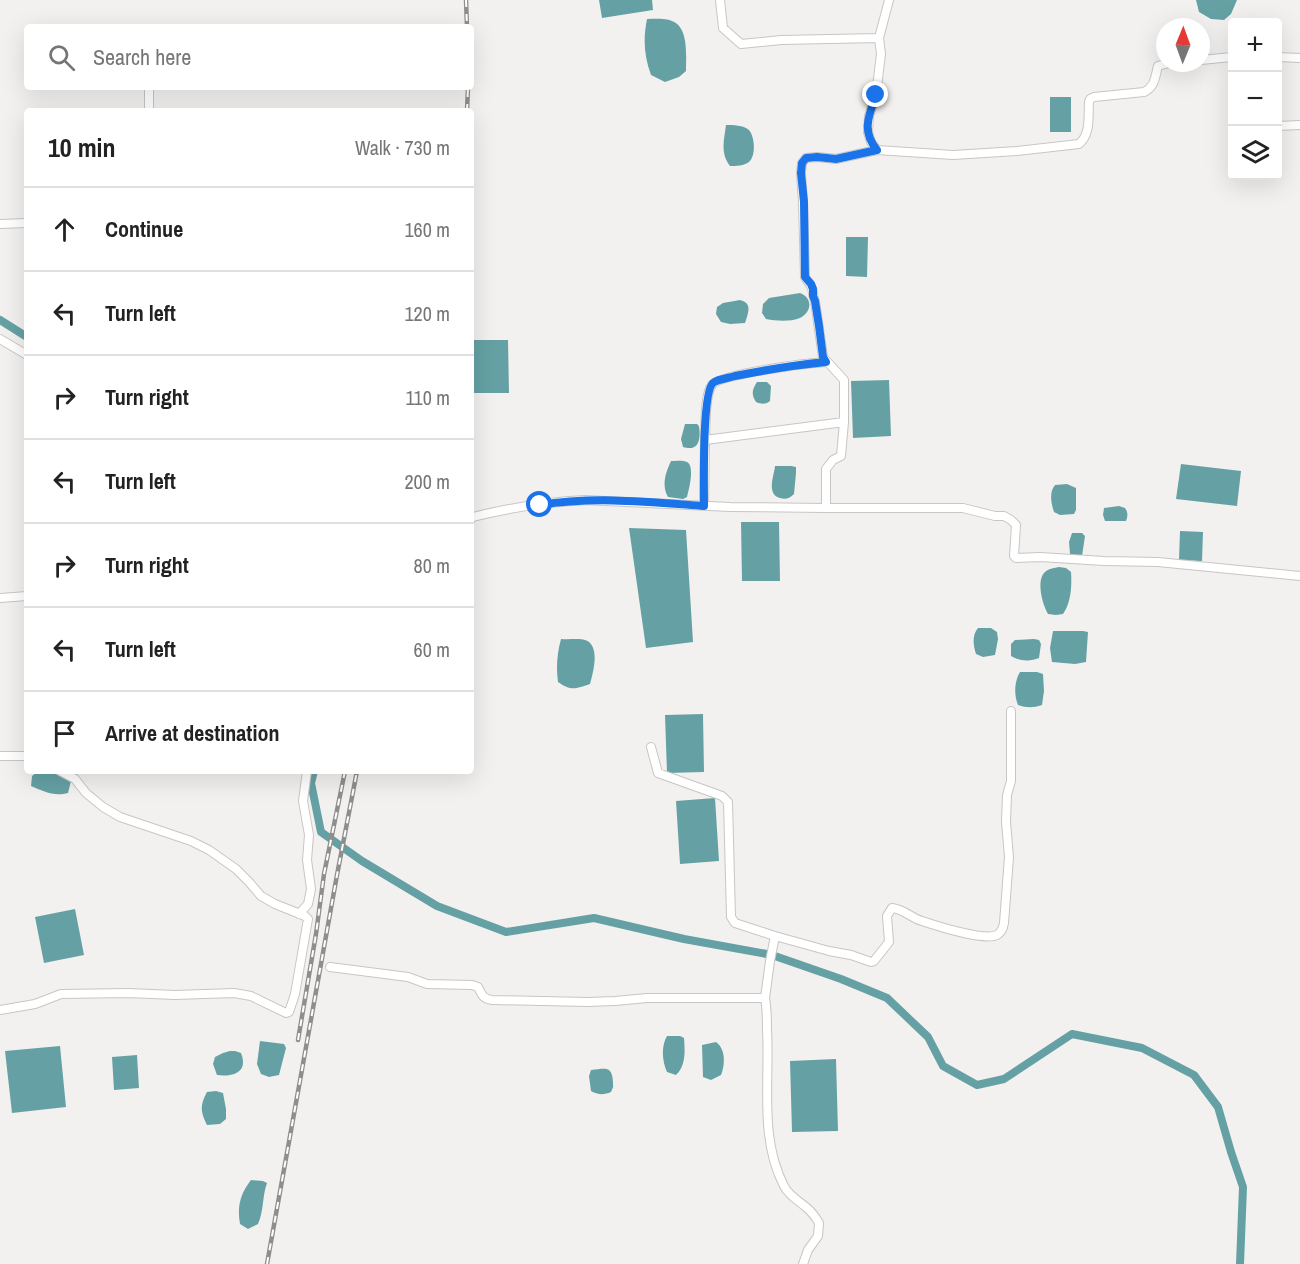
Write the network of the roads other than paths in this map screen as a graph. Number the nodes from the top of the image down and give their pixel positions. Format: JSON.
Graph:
{"nodes":[{"id":1,"x":720,"y":0,"type":"edge"},
{"id":2,"x":889,"y":0,"type":"edge"},
{"id":3,"x":879,"y":38,"type":"junction"},
{"id":4,"x":1228,"y":57,"type":"edge"},
{"id":5,"x":1282,"y":57,"type":"edge"},
{"id":6,"x":1300,"y":58,"type":"edge"},
{"id":7,"x":1210,"y":59,"type":"edge"},
{"id":8,"x":1157,"y":72,"type":"edge"},
{"id":9,"x":149,"y":90,"type":"edge"},
{"id":10,"x":149,"y":108,"type":"edge"},
{"id":11,"x":1300,"y":125,"type":"edge"},
{"id":12,"x":1282,"y":126,"type":"edge"},
{"id":13,"x":877,"y":150,"type":"junction"},
{"id":14,"x":24,"y":223,"type":"edge"},
{"id":15,"x":0,"y":224,"type":"edge"},
{"id":16,"x":0,"y":339,"type":"edge"},
{"id":17,"x":24,"y":353,"type":"edge"},
{"id":18,"x":826,"y":362,"type":"junction"},
{"id":19,"x":844,"y":422,"type":"junction"},
{"id":20,"x":705,"y":440,"type":"junction"},
{"id":21,"x":704,"y":506,"type":"junction"},
{"id":22,"x":826,"y":508,"type":"junction"},
{"id":23,"x":474,"y":517,"type":"edge"},
{"id":24,"x":1300,"y":576,"type":"edge"},
{"id":25,"x":24,"y":596,"type":"edge"},
{"id":26,"x":0,"y":598,"type":"edge"},
{"id":27,"x":1011,"y":711,"type":"dead end"},
{"id":28,"x":651,"y":747,"type":"dead end"},
{"id":29,"x":0,"y":756,"type":"edge"},
{"id":30,"x":24,"y":756,"type":"edge"},
{"id":31,"x":66,"y":774,"type":"edge"},
{"id":32,"x":307,"y":774,"type":"edge"},
{"id":33,"x":299,"y":914,"type":"junction"},
{"id":34,"x":774,"y":939,"type":"junction"},
{"id":35,"x":330,"y":967,"type":"dead end"},
{"id":36,"x":765,"y":998,"type":"junction"},
{"id":37,"x":0,"y":1010,"type":"edge"},
{"id":38,"x":803,"y":1264,"type":"edge"}],
"edges":[{"from":1,"to":3,"type":"street"},
{"from":2,"to":3,"type":"street"},
{"from":3,"to":13,"type":"street"},
{"from":4,"to":7,"type":"street"},
{"from":5,"to":6,"type":"street"},
{"from":8,"to":13,"type":"street"},
{"from":9,"to":10,"type":"street"},
{"from":11,"to":12,"type":"street"},
{"from":13,"to":18,"type":"street"},
{"from":14,"to":15,"type":"street"},
{"from":16,"to":17,"type":"street"},
{"from":18,"to":19,"type":"street"},
{"from":18,"to":20,"type":"street"},
{"from":19,"to":20,"type":"street"},
{"from":19,"to":22,"type":"street"},
{"from":20,"to":21,"type":"street"},
{"from":21,"to":22,"type":"street"},
{"from":21,"to":23,"type":"street"},
{"from":22,"to":24,"type":"street"},
{"from":25,"to":26,"type":"street"},
{"from":27,"to":34,"type":"street"},
{"from":28,"to":34,"type":"street"},
{"from":29,"to":30,"type":"street"},
{"from":31,"to":33,"type":"street"},
{"from":32,"to":33,"type":"street"},
{"from":33,"to":37,"type":"street"},
{"from":34,"to":36,"type":"street"},
{"from":35,"to":36,"type":"street"},
{"from":36,"to":38,"type":"street"}]}
